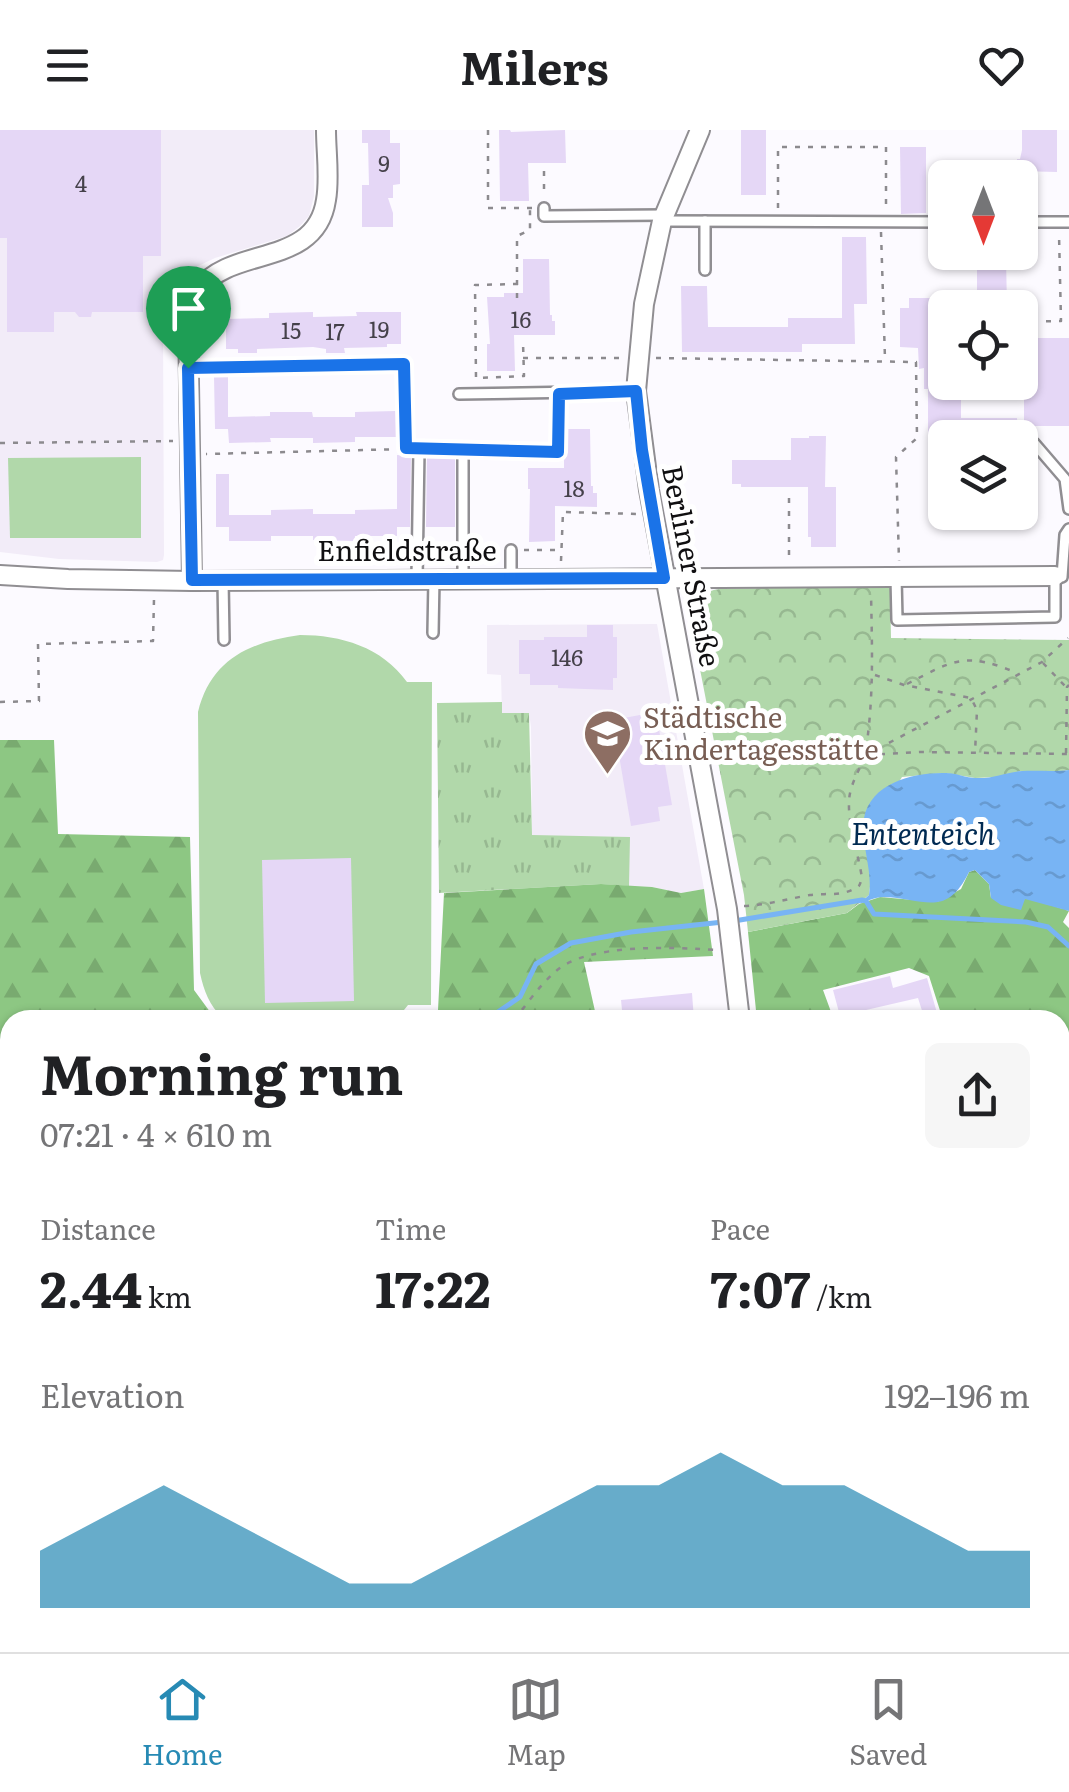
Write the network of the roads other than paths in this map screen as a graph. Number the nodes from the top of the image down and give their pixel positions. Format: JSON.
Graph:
{"nodes":[{"id":1,"x":326,"y":130,"type":"edge"},
{"id":2,"x":700,"y":130,"type":"edge"},
{"id":3,"x":544,"y":208,"type":"road end"},
{"id":4,"x":664,"y":218,"type":"junction"},
{"id":5,"x":706,"y":222,"type":"junction"},
{"id":6,"x":928,"y":222,"type":"edge"},
{"id":7,"x":1038,"y":222,"type":"edge"},
{"id":8,"x":1064,"y":222,"type":"edge"},
{"id":9,"x":706,"y":270,"type":"dead end"},
{"id":10,"x":636,"y":391,"type":"junction"},
{"id":11,"x":458,"y":394,"type":"dead end"},
{"id":12,"x":1038,"y":448,"type":"edge"},
{"id":13,"x":464,"y":449,"type":"road end"},
{"id":14,"x":419,"y":450,"type":"road end"},
{"id":15,"x":1069,"y":509,"type":"edge"},
{"id":16,"x":1069,"y":529,"type":"edge"},
{"id":17,"x":511,"y":550,"type":"road end"},
{"id":18,"x":0,"y":575,"type":"edge"},
{"id":19,"x":1055,"y":576,"type":"junction"},
{"id":20,"x":898,"y":577,"type":"junction"},
{"id":21,"x":463,"y":578,"type":"junction"},
{"id":22,"x":511,"y":578,"type":"junction"},
{"id":23,"x":664,"y":578,"type":"junction"},
{"id":24,"x":426,"y":579,"type":"junction"},
{"id":25,"x":192,"y":580,"type":"junction"},
{"id":26,"x":223,"y":580,"type":"junction"},
{"id":27,"x":434,"y":633,"type":"dead end"},
{"id":28,"x":224,"y":640,"type":"dead end"},
{"id":29,"x":739,"y":1010,"type":"edge"}],
"edges":[{"from":1,"to":25,"type":"street"},
{"from":2,"to":4,"type":"street","name":"Berliner Straße"},
{"from":3,"to":4,"type":"lane"},
{"from":4,"to":5,"type":"lane"},
{"from":4,"to":10,"type":"street","name":"Berliner Straße"},
{"from":5,"to":6,"type":"lane"},
{"from":5,"to":9,"type":"lane"},
{"from":7,"to":8,"type":"lane"},
{"from":10,"to":11,"type":"lane"},
{"from":10,"to":23,"type":"street","name":"Berliner Straße"},
{"from":12,"to":15,"type":"lane"},
{"from":13,"to":21,"type":"lane"},
{"from":14,"to":24,"type":"lane"},
{"from":16,"to":19,"type":"lane"},
{"from":17,"to":22,"type":"lane"},
{"from":18,"to":25,"type":"street","name":"Enfieldstraße"},
{"from":19,"to":20,"type":"street","name":"Enfieldstraße"},
{"from":19,"to":20,"type":"lane"},
{"from":20,"to":23,"type":"street","name":"Enfieldstraße"},
{"from":21,"to":22,"type":"street","name":"Enfieldstraße"},
{"from":21,"to":24,"type":"street","name":"Enfieldstraße"},
{"from":22,"to":23,"type":"street","name":"Enfieldstraße"},
{"from":23,"to":29,"type":"street","name":"Berliner Straße"},
{"from":24,"to":26,"type":"street","name":"Enfieldstraße"},
{"from":24,"to":27,"type":"lane"},
{"from":25,"to":26,"type":"street","name":"Enfieldstraße"},
{"from":26,"to":28,"type":"lane"}]}
